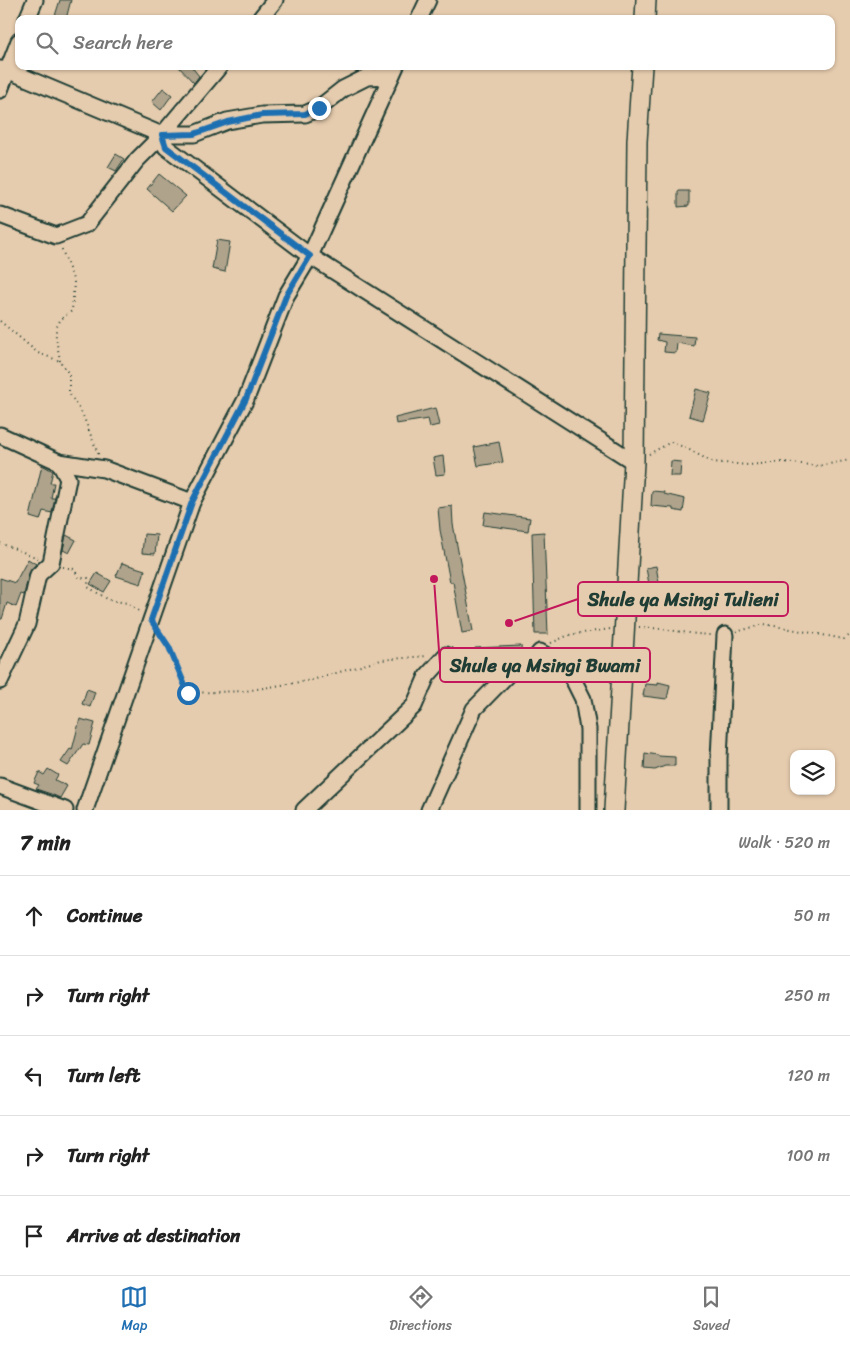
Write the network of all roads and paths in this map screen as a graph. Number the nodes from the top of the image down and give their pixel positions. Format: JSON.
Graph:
{"nodes":[{"id":1,"x":35,"y":0,"type":"edge"},
{"id":2,"x":275,"y":0,"type":"edge"},
{"id":3,"x":428,"y":0,"type":"edge"},
{"id":4,"x":646,"y":0,"type":"edge"},
{"id":5,"x":29,"y":15,"type":"edge"},
{"id":6,"x":263,"y":15,"type":"edge"},
{"id":7,"x":421,"y":15,"type":"edge"},
{"id":8,"x":645,"y":15,"type":"edge"},
{"id":9,"x":15,"y":48,"type":"edge"},
{"id":10,"x":4,"y":69,"type":"edge"},
{"id":11,"x":217,"y":70,"type":"edge"},
{"id":12,"x":642,"y":70,"type":"edge"},
{"id":13,"x":394,"y":71,"type":"edge"},
{"id":14,"x":0,"y":90,"type":"edge"},
{"id":15,"x":162,"y":135,"type":"junction"},
{"id":16,"x":0,"y":215,"type":"edge"},
{"id":17,"x":56,"y":236,"type":"junction"},
{"id":18,"x":310,"y":256,"type":"junction"},
{"id":19,"x":0,"y":321,"type":"edge"},
{"id":20,"x":60,"y":361,"type":"junction"},
{"id":21,"x":0,"y":436,"type":"edge"},
{"id":22,"x":850,"y":460,"type":"edge"},
{"id":23,"x":59,"y":462,"type":"junction"},
{"id":24,"x":634,"y":462,"type":"junction"},
{"id":25,"x":104,"y":469,"type":"junction"},
{"id":26,"x":192,"y":502,"type":"junction"},
{"id":27,"x":0,"y":543,"type":"edge"},
{"id":28,"x":51,"y":563,"type":"junction"},
{"id":29,"x":151,"y":620,"type":"junction"},
{"id":30,"x":725,"y":635,"type":"joint"},
{"id":31,"x":850,"y":635,"type":"edge"},
{"id":32,"x":446,"y":655,"type":"junction"},
{"id":33,"x":510,"y":672,"type":"junction"},
{"id":34,"x":0,"y":681,"type":"edge"},
{"id":35,"x":0,"y":786,"type":"edge"},
{"id":36,"x":65,"y":810,"type":"edge"},
{"id":37,"x":85,"y":810,"type":"edge"},
{"id":38,"x":304,"y":810,"type":"edge"},
{"id":39,"x":429,"y":810,"type":"edge"},
{"id":40,"x":588,"y":810,"type":"edge"},
{"id":41,"x":614,"y":810,"type":"edge"},
{"id":42,"x":720,"y":810,"type":"edge"}],
"edges":[{"from":1,"to":5,"type":"street"},
{"from":2,"to":6,"type":"street"},
{"from":3,"to":7,"type":"street"},
{"from":4,"to":8,"type":"main road"},
{"from":9,"to":10,"type":"street"},
{"from":10,"to":14,"type":"street"},
{"from":10,"to":15,"type":"street"},
{"from":11,"to":15,"type":"street"},
{"from":12,"to":24,"type":"main road"},
{"from":13,"to":15,"type":"street"},
{"from":13,"to":18,"type":"street"},
{"from":15,"to":17,"type":"street"},
{"from":15,"to":18,"type":"street"},
{"from":16,"to":17,"type":"street"},
{"from":17,"to":20,"type":"path"},
{"from":18,"to":24,"type":"street"},
{"from":18,"to":26,"type":"street"},
{"from":19,"to":20,"type":"path"},
{"from":20,"to":25,"type":"path"},
{"from":21,"to":23,"type":"street"},
{"from":22,"to":24,"type":"path"},
{"from":23,"to":25,"type":"street"},
{"from":23,"to":28,"type":"street"},
{"from":24,"to":41,"type":"main road"},
{"from":25,"to":26,"type":"street"},
{"from":26,"to":29,"type":"street"},
{"from":27,"to":28,"type":"path"},
{"from":28,"to":29,"type":"path"},
{"from":28,"to":34,"type":"street"},
{"from":29,"to":32,"type":"path"},
{"from":29,"to":37,"type":"street"},
{"from":30,"to":31,"type":"path"},
{"from":30,"to":42,"type":"street"},
{"from":32,"to":33,"type":"street"},
{"from":32,"to":38,"type":"street"},
{"from":33,"to":39,"type":"street"},
{"from":33,"to":40,"type":"street"},
{"from":35,"to":36,"type":"street"}]}
